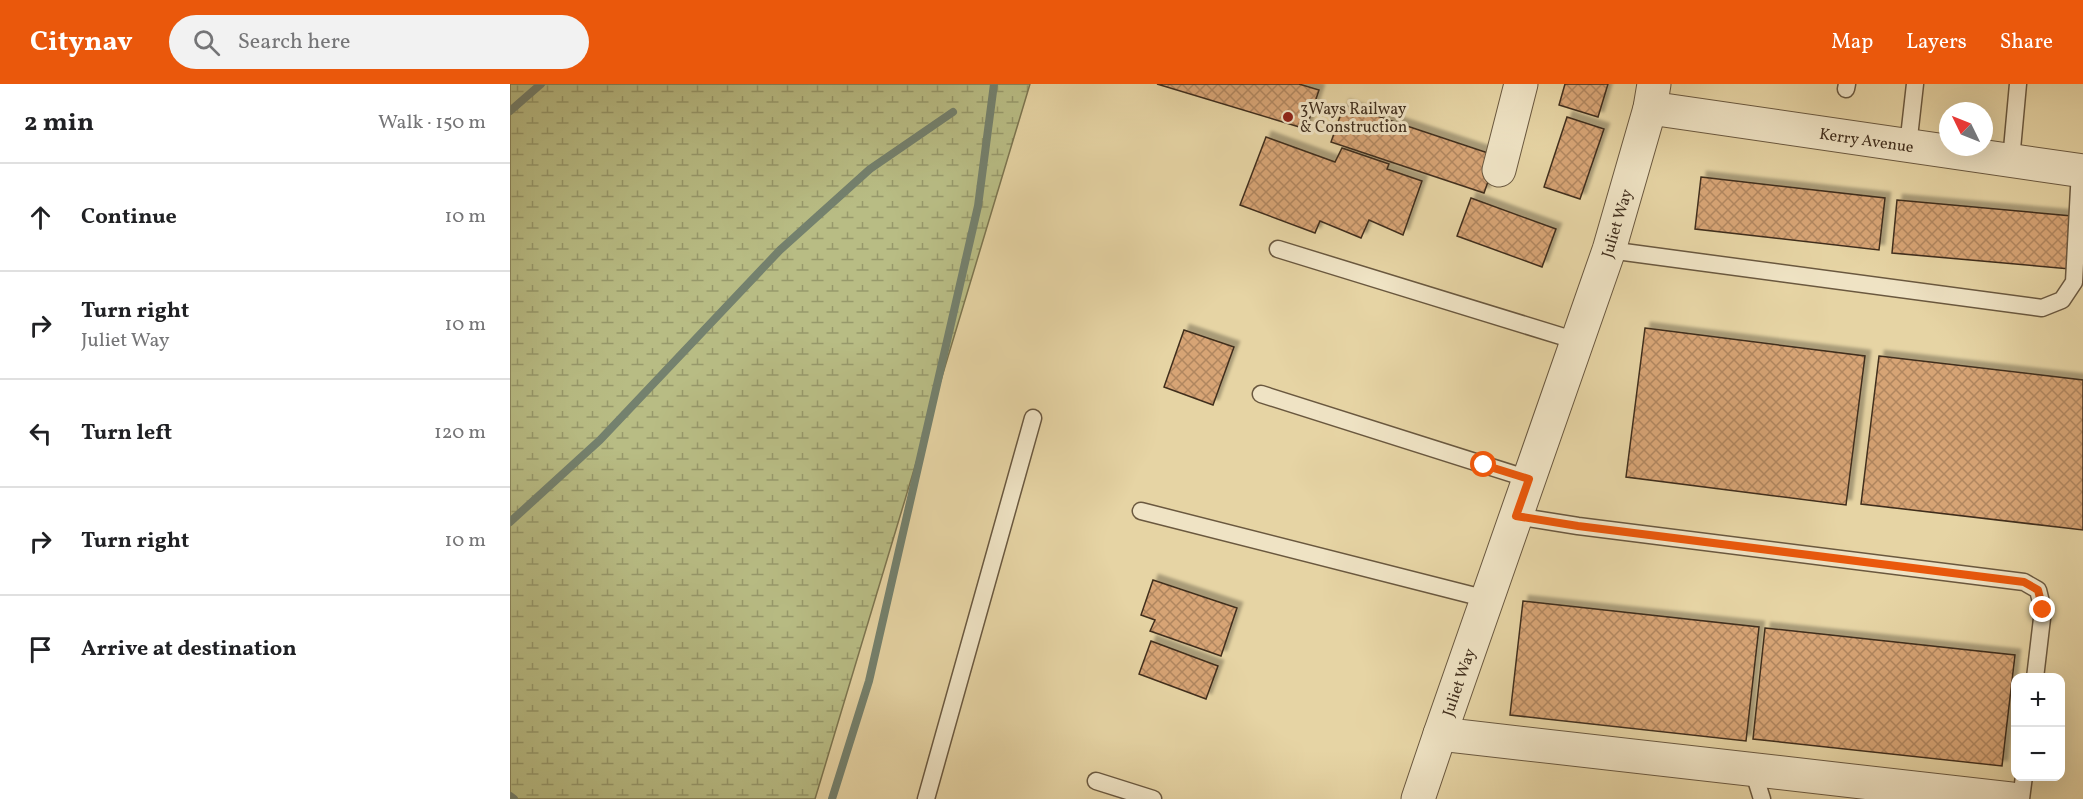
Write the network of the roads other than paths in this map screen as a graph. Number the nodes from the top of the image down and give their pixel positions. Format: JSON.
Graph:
{"nodes":[{"id":1,"x":1915,"y":84,"type":"edge"},
{"id":2,"x":2018,"y":84,"type":"edge"},
{"id":3,"x":1514,"y":86,"type":"edge"},
{"id":4,"x":1652,"y":96,"type":"edge"},
{"id":5,"x":1908,"y":146,"type":"junction"},
{"id":6,"x":2011,"y":160,"type":"junction"},
{"id":7,"x":1499,"y":170,"type":"dead end"},
{"id":8,"x":2081,"y":171,"type":"edge"},
{"id":9,"x":1278,"y":249,"type":"dead end"},
{"id":10,"x":1609,"y":250,"type":"junction"},
{"id":11,"x":1577,"y":341,"type":"junction"},
{"id":12,"x":1261,"y":394,"type":"dead end"},
{"id":13,"x":1034,"y":418,"type":"dead end"},
{"id":14,"x":1529,"y":479,"type":"junction"},
{"id":15,"x":1142,"y":511,"type":"dead end"},
{"id":16,"x":1516,"y":516,"type":"junction"},
{"id":17,"x":1487,"y":599,"type":"junction"},
{"id":18,"x":2036,"y":673,"type":"edge"},
{"id":19,"x":1440,"y":734,"type":"junction"},
{"id":20,"x":1096,"y":781,"type":"dead end"},
{"id":21,"x":2023,"y":781,"type":"edge"},
{"id":22,"x":1757,"y":784,"type":"edge"},
{"id":23,"x":926,"y":799,"type":"edge"},
{"id":24,"x":1154,"y":799,"type":"edge"},
{"id":25,"x":1418,"y":799,"type":"edge"},
{"id":26,"x":2011,"y":799,"type":"edge"},
{"id":27,"x":2021,"y":799,"type":"edge"}],
"edges":[{"from":1,"to":5,"type":"lane"},
{"from":2,"to":6,"type":"lane"},
{"from":3,"to":7,"type":"street"},
{"from":4,"to":5,"type":"street","name":"Kerry Avenue"},
{"from":4,"to":10,"type":"street","name":"Juliet Way"},
{"from":5,"to":6,"type":"street","name":"Kerry Avenue"},
{"from":6,"to":8,"type":"street","name":"Kerry Avenue"},
{"from":8,"to":10,"type":"lane"},
{"from":9,"to":11,"type":"lane"},
{"from":10,"to":11,"type":"street","name":"Juliet Way"},
{"from":11,"to":14,"type":"street","name":"Juliet Way"},
{"from":12,"to":14,"type":"lane"},
{"from":13,"to":23,"type":"lane"},
{"from":14,"to":16,"type":"street","name":"Juliet Way"},
{"from":15,"to":17,"type":"lane"},
{"from":16,"to":17,"type":"street","name":"Juliet Way"},
{"from":16,"to":18,"type":"lane"},
{"from":17,"to":19,"type":"street","name":"Juliet Way"},
{"from":19,"to":22,"type":"street","name":"Juliet Way"},
{"from":19,"to":25,"type":"street"},
{"from":20,"to":24,"type":"lane"},
{"from":21,"to":27,"type":"lane"},
{"from":22,"to":26,"type":"street","name":"Juliet Way"}]}
